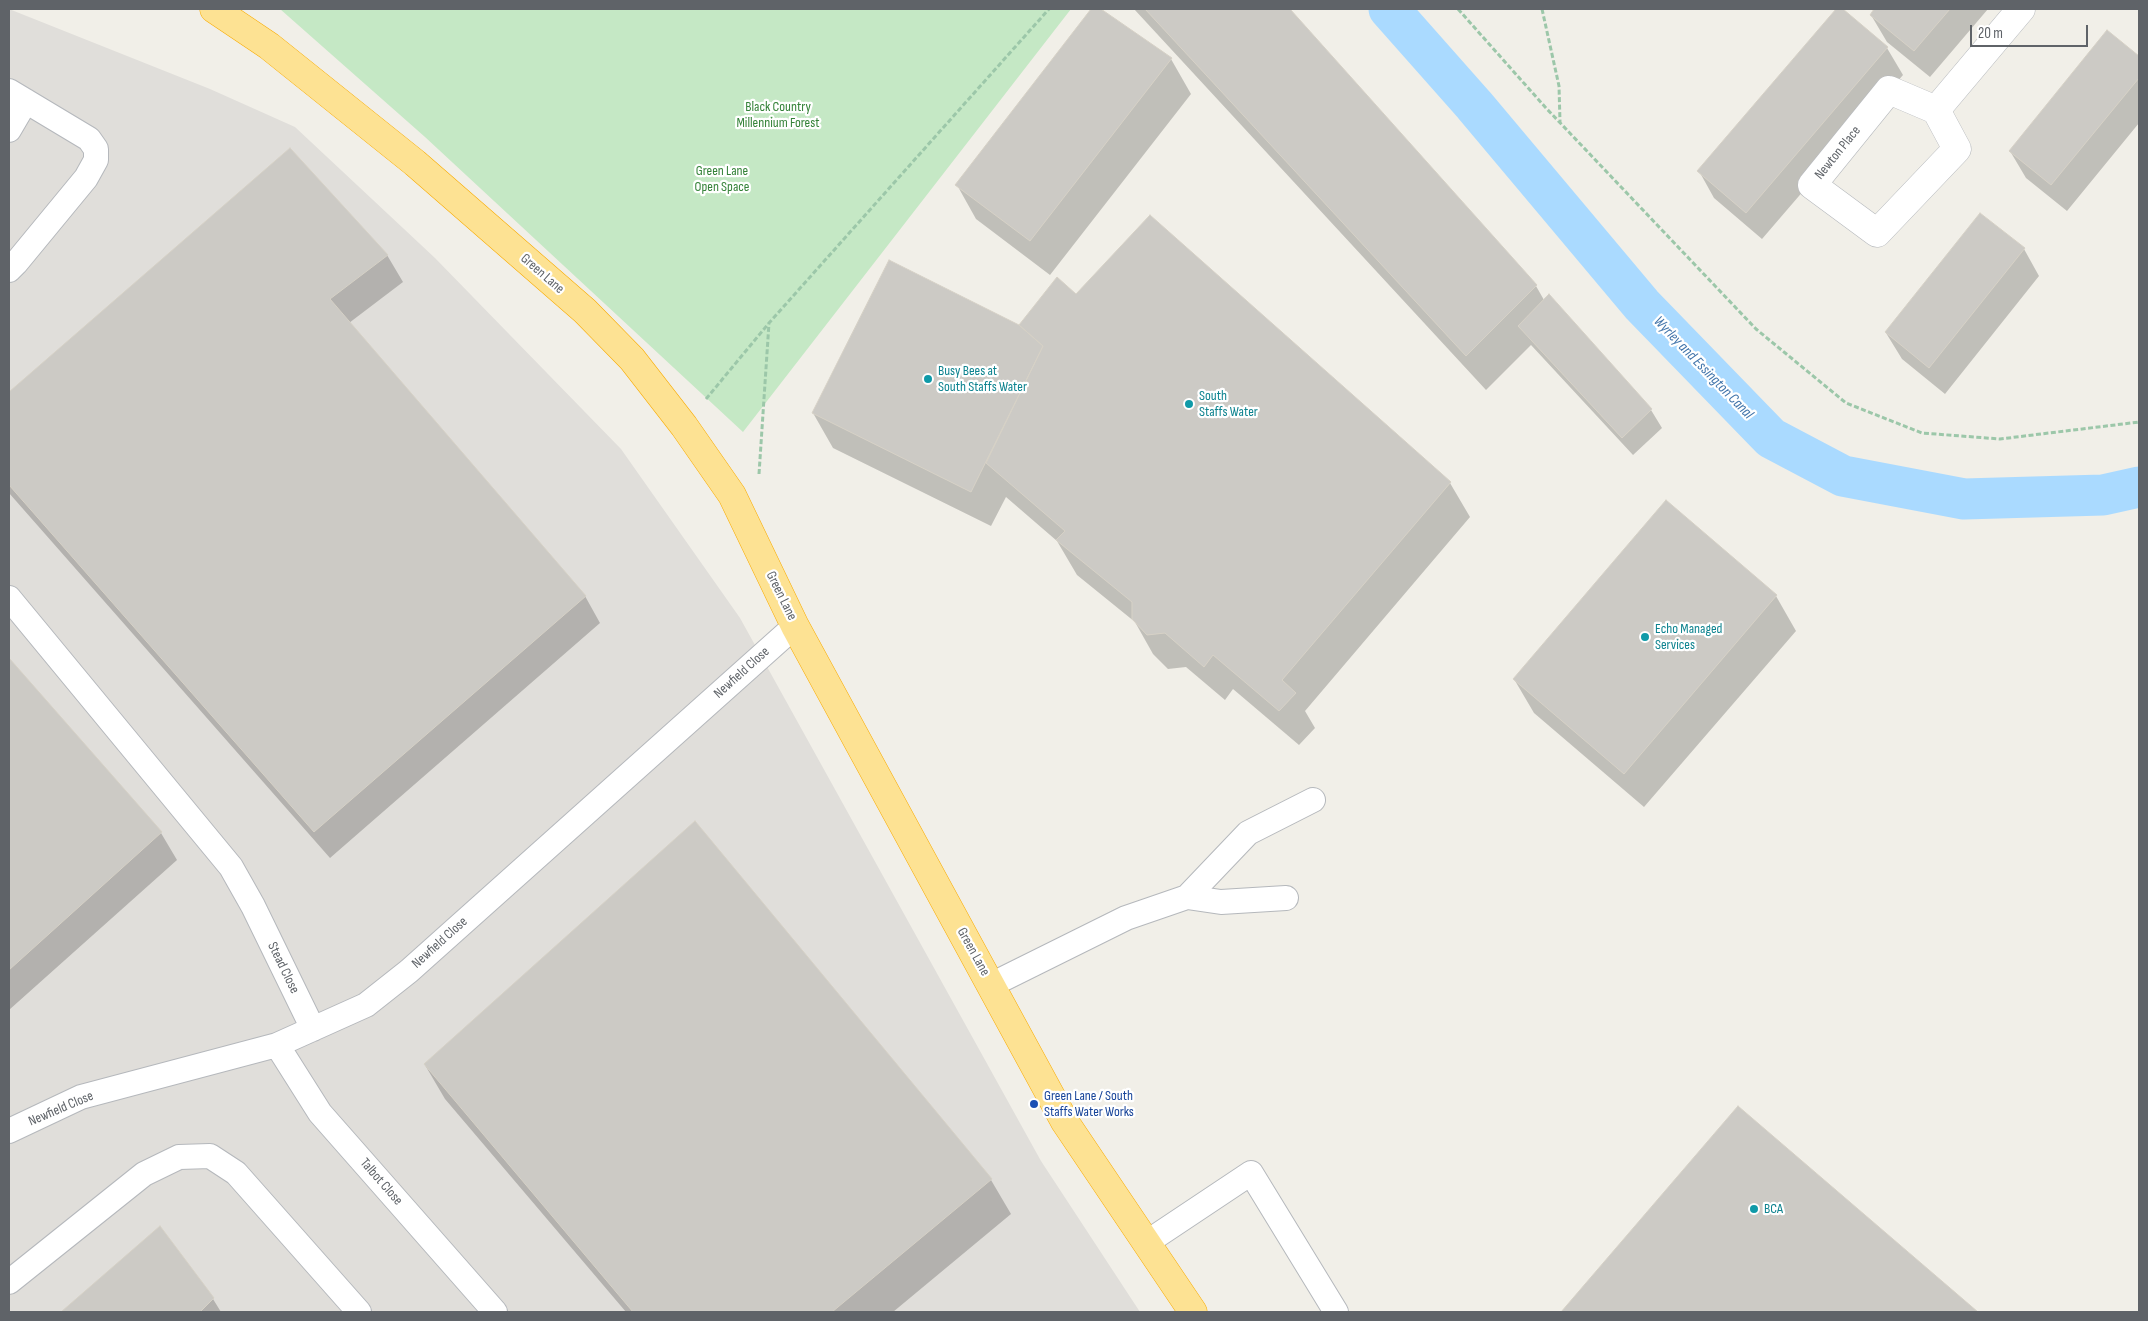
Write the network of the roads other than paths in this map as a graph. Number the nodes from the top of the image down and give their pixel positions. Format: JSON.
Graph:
{"nodes":[{"id":1,"x":214,"y":9,"type":"edge"},
{"id":2,"x":2021,"y":9,"type":"edge"},
{"id":3,"x":17,"y":96,"type":"edge"},
{"id":4,"x":1936,"y":110,"type":"junction"},
{"id":5,"x":9,"y":130,"type":"edge"},
{"id":6,"x":9,"y":270,"type":"edge"},
{"id":7,"x":9,"y":598,"type":"edge"},
{"id":8,"x":795,"y":626,"type":"junction"},
{"id":9,"x":1313,"y":800,"type":"dead end"},
{"id":10,"x":1187,"y":897,"type":"junction"},
{"id":11,"x":1286,"y":898,"type":"dead end"},
{"id":12,"x":991,"y":985,"type":"junction"},
{"id":13,"x":312,"y":1029,"type":"junction"},
{"id":14,"x":277,"y":1045,"type":"junction"},
{"id":15,"x":9,"y":1131,"type":"edge"},
{"id":16,"x":1146,"y":1243,"type":"junction"},
{"id":17,"x":9,"y":1282,"type":"edge"},
{"id":18,"x":359,"y":1312,"type":"edge"},
{"id":19,"x":495,"y":1312,"type":"edge"},
{"id":20,"x":1193,"y":1312,"type":"edge"},
{"id":21,"x":1336,"y":1312,"type":"edge"}],
"edges":[{"from":1,"to":8,"type":"highway","name":"Green Lane"},
{"from":2,"to":4,"type":"street"},
{"from":3,"to":5,"type":"lane"},
{"from":3,"to":6,"type":"lane"},
{"from":4,"to":4,"type":"street","name":"Newton Place"},
{"from":7,"to":13,"type":"lane","name":"Stead Close"},
{"from":8,"to":12,"type":"highway","name":"Green Lane"},
{"from":8,"to":13,"type":"lane","name":"Newfield Close"},
{"from":9,"to":10,"type":"lane"},
{"from":10,"to":11,"type":"lane"},
{"from":10,"to":12,"type":"lane"},
{"from":12,"to":16,"type":"highway","name":"Green Lane"},
{"from":13,"to":14,"type":"lane","name":"Newfield Close"},
{"from":14,"to":15,"type":"lane","name":"Newfield Close"},
{"from":14,"to":19,"type":"lane","name":"Talbot Close"},
{"from":16,"to":20,"type":"highway","name":"Green Lane"},
{"from":16,"to":21,"type":"lane"},
{"from":17,"to":18,"type":"lane"}]}
